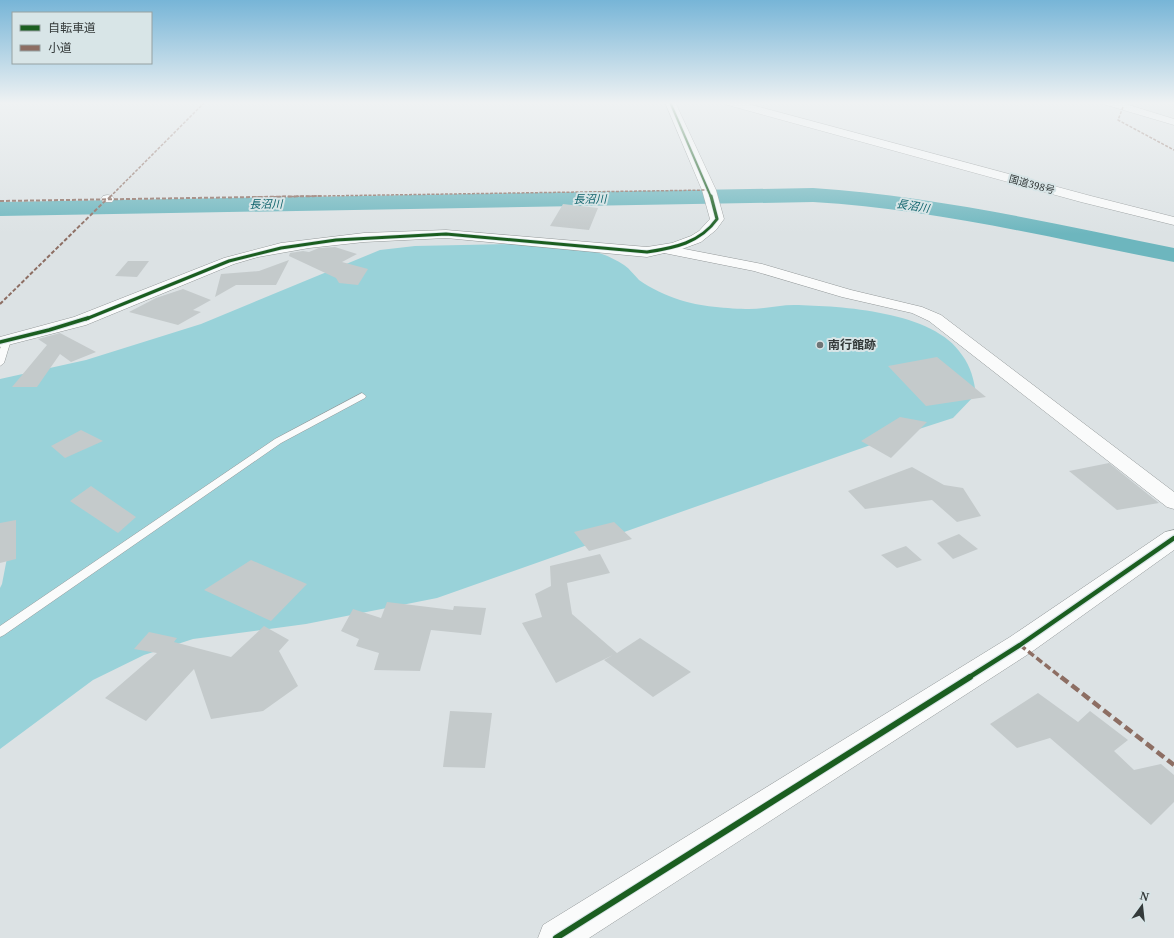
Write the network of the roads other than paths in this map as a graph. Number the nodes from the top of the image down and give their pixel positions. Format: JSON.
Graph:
{"nodes":[{"id":1,"x":689,"y":146,"type":"edge"},
{"id":2,"x":890,"y":146,"type":"edge"},
{"id":3,"x":1174,"y":221,"type":"edge"},
{"id":4,"x":664,"y":249,"type":"junction"},
{"id":5,"x":4,"y":341,"type":"edge"},
{"id":6,"x":0,"y":363,"type":"edge"},
{"id":7,"x":362,"y":396,"type":"dead end"},
{"id":8,"x":1174,"y":502,"type":"edge"},
{"id":9,"x":1174,"y":538,"type":"edge"},
{"id":10,"x":0,"y":632,"type":"edge"},
{"id":11,"x":556,"y":938,"type":"edge"}],
"edges":[{"from":1,"to":4,"type":"main road"},
{"from":2,"to":3,"type":"main road","name":"国道398号"},
{"from":4,"to":5,"type":"main road"},
{"from":4,"to":8,"type":"street"},
{"from":5,"to":6,"type":"lane"},
{"from":7,"to":10,"type":"lane"},
{"from":9,"to":11,"type":"main road"}]}
